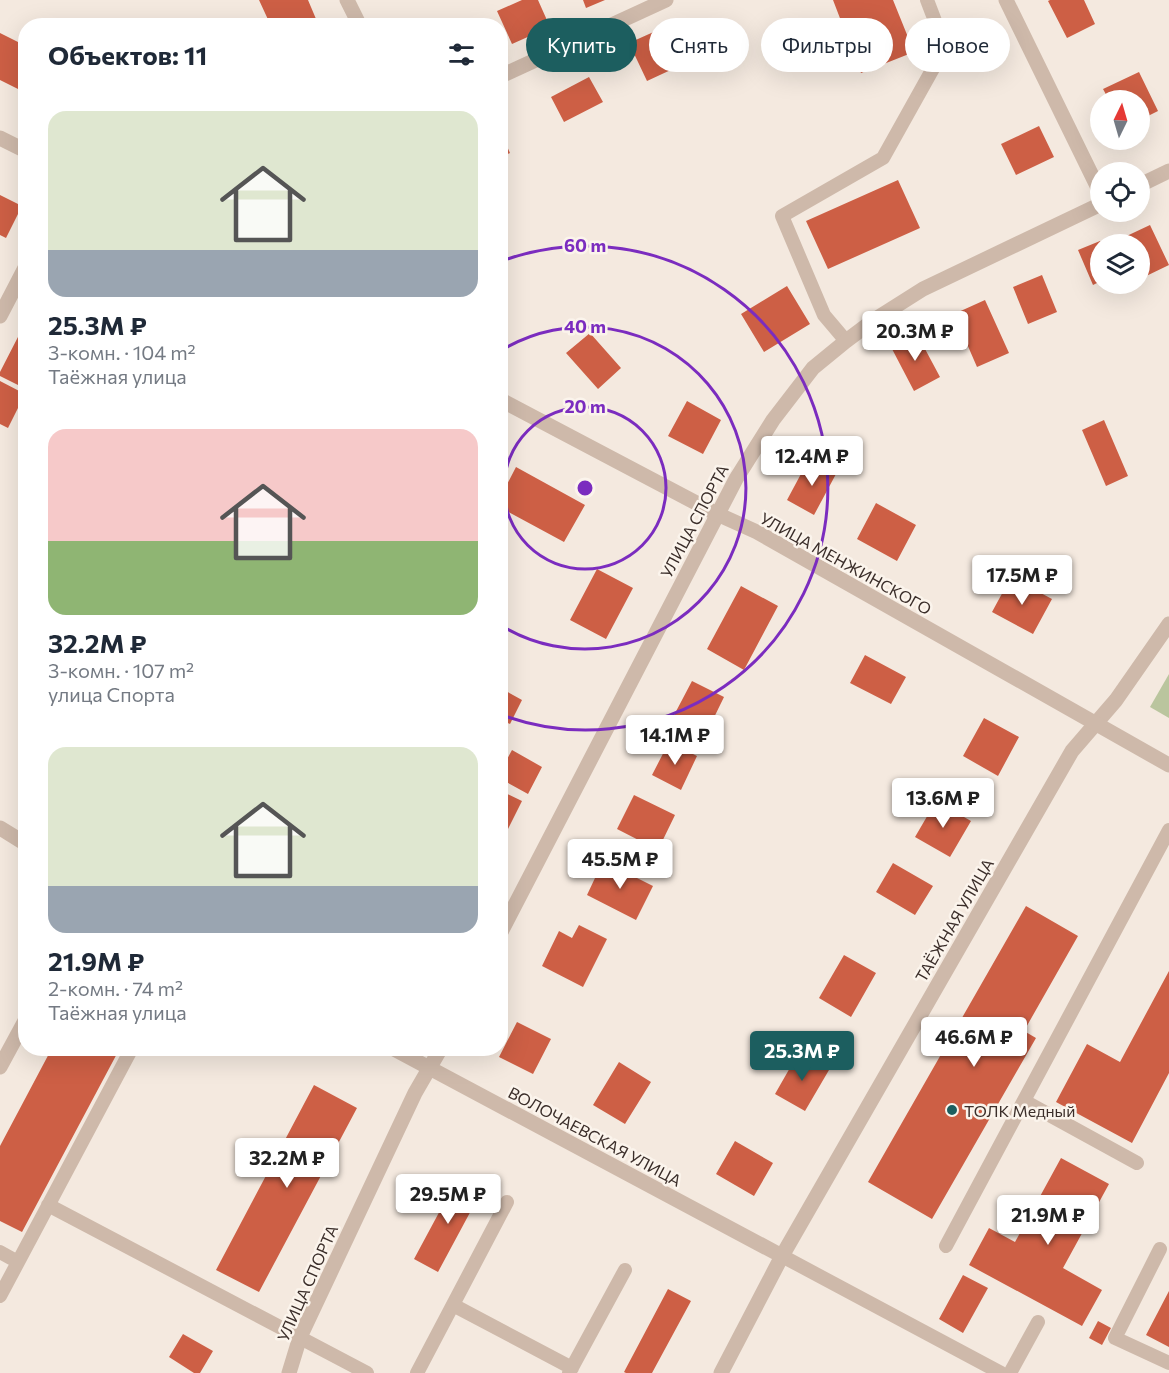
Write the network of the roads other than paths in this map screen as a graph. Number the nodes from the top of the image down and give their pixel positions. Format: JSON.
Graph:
{"nodes":[{"id":1,"x":347,"y":0,"type":"edge"},
{"id":2,"x":666,"y":0,"type":"edge"},
{"id":3,"x":927,"y":0,"type":"edge"},
{"id":4,"x":1006,"y":0,"type":"edge"},
{"id":5,"x":356,"y":18,"type":"edge"},
{"id":6,"x":508,"y":73,"type":"edge"},
{"id":7,"x":0,"y":138,"type":"edge"},
{"id":8,"x":18,"y":147,"type":"edge"},
{"id":9,"x":1169,"y":171,"type":"edge"},
{"id":10,"x":1090,"y":172,"type":"edge"},
{"id":11,"x":1150,"y":180,"type":"edge"},
{"id":12,"x":1090,"y":209,"type":"edge"},
{"id":13,"x":18,"y":281,"type":"edge"},
{"id":14,"x":0,"y":316,"type":"edge"},
{"id":15,"x":846,"y":341,"type":"junction"},
{"id":16,"x":508,"y":404,"type":"edge"},
{"id":17,"x":717,"y":514,"type":"junction"},
{"id":18,"x":1169,"y":624,"type":"edge"},
{"id":19,"x":1094,"y":723,"type":"junction"},
{"id":20,"x":1169,"y":765,"type":"edge"},
{"id":21,"x":0,"y":828,"type":"edge"},
{"id":22,"x":1169,"y":831,"type":"edge"},
{"id":23,"x":18,"y":839,"type":"edge"},
{"id":24,"x":508,"y":918,"type":"edge"},
{"id":25,"x":18,"y":1034,"type":"edge"},
{"id":26,"x":128,"y":1056,"type":"edge"},
{"id":27,"x":407,"y":1056,"type":"edge"},
{"id":28,"x":436,"y":1056,"type":"edge"},
{"id":29,"x":0,"y":1067,"type":"edge"},
{"id":30,"x":429,"y":1068,"type":"junction"},
{"id":31,"x":1024,"y":1101,"type":"junction"},
{"id":32,"x":1137,"y":1163,"type":"dead end"},
{"id":33,"x":507,"y":1202,"type":"dead end"},
{"id":34,"x":48,"y":1205,"type":"junction"},
{"id":35,"x":946,"y":1246,"type":"dead end"},
{"id":36,"x":1160,"y":1249,"type":"dead end"},
{"id":37,"x":0,"y":1252,"type":"edge"},
{"id":38,"x":782,"y":1256,"type":"junction"},
{"id":39,"x":18,"y":1262,"type":"junction"},
{"id":40,"x":625,"y":1270,"type":"dead end"},
{"id":41,"x":0,"y":1296,"type":"edge"},
{"id":42,"x":453,"y":1305,"type":"junction"},
{"id":43,"x":1038,"y":1322,"type":"dead end"},
{"id":44,"x":300,"y":1337,"type":"junction"},
{"id":45,"x":1169,"y":1363,"type":"edge"},
{"id":46,"x":570,"y":1371,"type":"edge"},
{"id":47,"x":289,"y":1373,"type":"edge"},
{"id":48,"x":367,"y":1373,"type":"edge"},
{"id":49,"x":417,"y":1373,"type":"edge"},
{"id":50,"x":721,"y":1373,"type":"edge"},
{"id":51,"x":1001,"y":1373,"type":"edge"},
{"id":52,"x":1010,"y":1373,"type":"edge"}],
"edges":[{"from":1,"to":5,"type":"street"},
{"from":2,"to":6,"type":"street"},
{"from":3,"to":15,"type":"lane"},
{"from":4,"to":10,"type":"street"},
{"from":7,"to":8,"type":"street"},
{"from":9,"to":11,"type":"street"},
{"from":12,"to":15,"type":"street","name":"УЛИЦА СПОРТА"},
{"from":13,"to":14,"type":"street"},
{"from":15,"to":17,"type":"street","name":"УЛИЦА СПОРТА"},
{"from":16,"to":17,"type":"street","name":"УЛИЦА МЕНЖИНСКОГО"},
{"from":17,"to":19,"type":"street","name":"УЛИЦА МЕНЖИНСКОГО"},
{"from":17,"to":24,"type":"street","name":"УЛИЦА СПОРТА"},
{"from":18,"to":19,"type":"street","name":"ТАЁЖНАЯ УЛИЦА"},
{"from":19,"to":20,"type":"street","name":"УЛИЦА МЕНЖИНСКОГО"},
{"from":19,"to":38,"type":"street","name":"ТАЁЖНАЯ УЛИЦА"},
{"from":21,"to":23,"type":"street"},
{"from":22,"to":31,"type":"lane"},
{"from":25,"to":29,"type":"street"},
{"from":26,"to":34,"type":"lane"},
{"from":27,"to":30,"type":"street","name":"ВОЛОЧАЕВСКАЯ УЛИЦА"},
{"from":28,"to":30,"type":"street","name":"УЛИЦА СПОРТА"},
{"from":30,"to":38,"type":"street","name":"ВОЛОЧАЕВСКАЯ УЛИЦА"},
{"from":30,"to":44,"type":"street","name":"УЛИЦА СПОРТА"},
{"from":31,"to":32,"type":"lane"},
{"from":31,"to":35,"type":"lane"},
{"from":33,"to":42,"type":"lane"},
{"from":34,"to":39,"type":"lane"},
{"from":34,"to":44,"type":"lane"},
{"from":36,"to":45,"type":"lane"},
{"from":37,"to":39,"type":"lane"},
{"from":38,"to":50,"type":"street","name":"ТАЁЖНАЯ УЛИЦА"},
{"from":38,"to":51,"type":"lane"},
{"from":39,"to":41,"type":"lane"},
{"from":40,"to":46,"type":"lane"},
{"from":42,"to":46,"type":"lane"},
{"from":42,"to":49,"type":"lane"},
{"from":43,"to":52,"type":"lane"},
{"from":44,"to":47,"type":"street","name":"УЛИЦА СПОРТА"},
{"from":44,"to":48,"type":"lane"}]}
